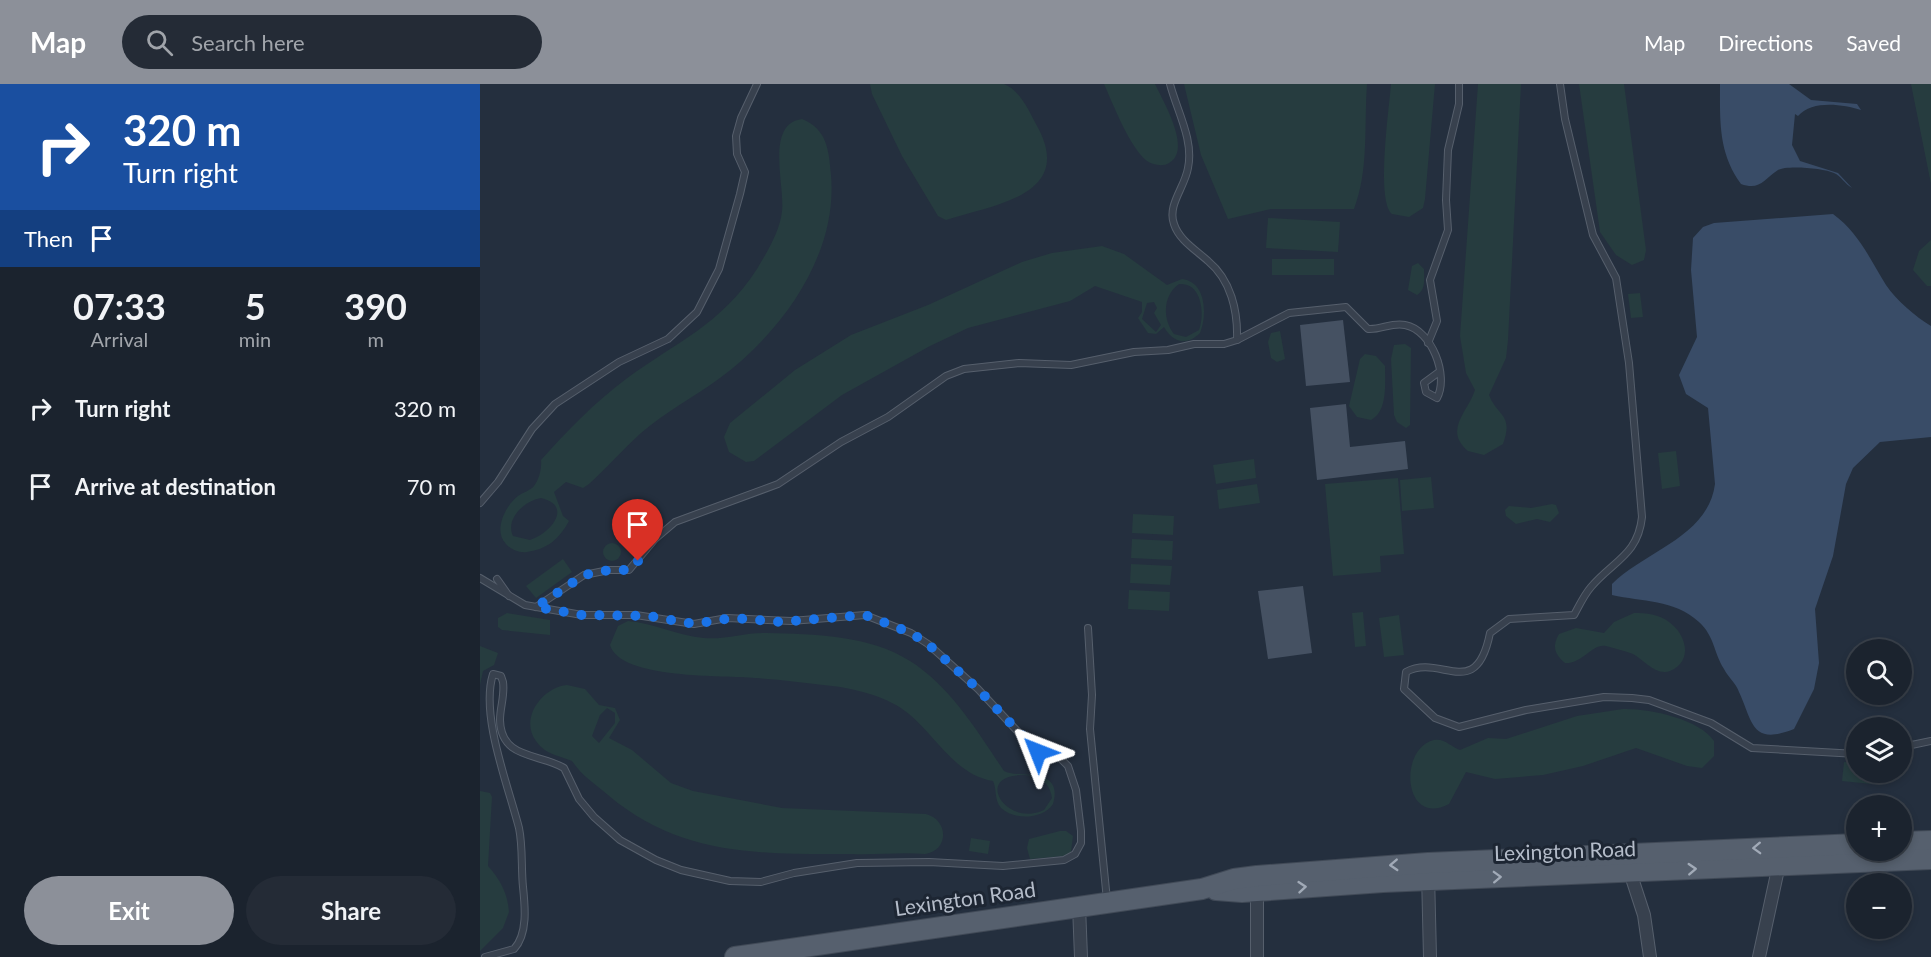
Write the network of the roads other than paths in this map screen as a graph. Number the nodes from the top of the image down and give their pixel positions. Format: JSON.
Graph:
{"nodes":[{"id":1,"x":757,"y":84,"type":"edge"},
{"id":2,"x":1170,"y":84,"type":"edge"},
{"id":3,"x":1459,"y":84,"type":"edge"},
{"id":4,"x":1560,"y":84,"type":"edge"},
{"id":5,"x":1238,"y":340,"type":"junction"},
{"id":6,"x":1428,"y":343,"type":"junction"},
{"id":7,"x":1439,"y":372,"type":"dead end"},
{"id":8,"x":480,"y":503,"type":"edge"},
{"id":9,"x":480,"y":578,"type":"edge"},
{"id":10,"x":497,"y":579,"type":"dead end"},
{"id":11,"x":511,"y":598,"type":"junction"},
{"id":12,"x":536,"y":607,"type":"junction"},
{"id":13,"x":1088,"y":628,"type":"dead end"},
{"id":14,"x":1931,"y":741,"type":"edge"},
{"id":15,"x":1912,"y":745,"type":"edge"},
{"id":16,"x":1846,"y":753,"type":"edge"},
{"id":17,"x":1931,"y":841,"type":"edge"},
{"id":18,"x":1912,"y":842,"type":"edge"},
{"id":19,"x":1846,"y":846,"type":"edge"},
{"id":20,"x":1781,"y":856,"type":"junction"},
{"id":21,"x":1931,"y":859,"type":"edge"},
{"id":22,"x":1627,"y":863,"type":"junction"},
{"id":23,"x":1428,"y":872,"type":"junction"},
{"id":24,"x":1257,"y":884,"type":"junction"},
{"id":25,"x":1107,"y":902,"type":"junction"},
{"id":26,"x":1079,"y":906,"type":"junction"},
{"id":27,"x":485,"y":957,"type":"edge"},
{"id":28,"x":735,"y":957,"type":"edge"},
{"id":29,"x":1082,"y":957,"type":"edge"},
{"id":30,"x":1257,"y":957,"type":"edge"},
{"id":31,"x":1430,"y":957,"type":"edge"},
{"id":32,"x":1650,"y":957,"type":"edge"},
{"id":33,"x":1759,"y":957,"type":"edge"}],
"edges":[{"from":1,"to":8,"type":"lane"},
{"from":2,"to":5,"type":"lane"},
{"from":3,"to":6,"type":"lane"},
{"from":4,"to":16,"type":"lane"},
{"from":5,"to":6,"type":"lane"},
{"from":5,"to":12,"type":"lane"},
{"from":6,"to":7,"type":"lane"},
{"from":9,"to":11,"type":"lane"},
{"from":10,"to":11,"type":"lane"},
{"from":11,"to":12,"type":"lane"},
{"from":12,"to":27,"type":"lane"},
{"from":13,"to":25,"type":"lane"},
{"from":14,"to":15,"type":"lane"},
{"from":17,"to":18,"type":"main road"},
{"from":19,"to":20,"type":"main road","name":"Lexington Road"},
{"from":20,"to":21,"type":"main road","name":"Lexington Road"},
{"from":20,"to":22,"type":"main road","name":"Lexington Road"},
{"from":20,"to":33,"type":"street"},
{"from":22,"to":23,"type":"main road","name":"Lexington Road"},
{"from":22,"to":32,"type":"street"},
{"from":23,"to":24,"type":"main road","name":"Lexington Road"},
{"from":23,"to":31,"type":"street"},
{"from":24,"to":25,"type":"main road","name":"Lexington Road"},
{"from":24,"to":30,"type":"street"},
{"from":25,"to":26,"type":"main road","name":"Lexington Road"},
{"from":26,"to":28,"type":"main road","name":"Lexington Road"},
{"from":26,"to":29,"type":"street"}]}
